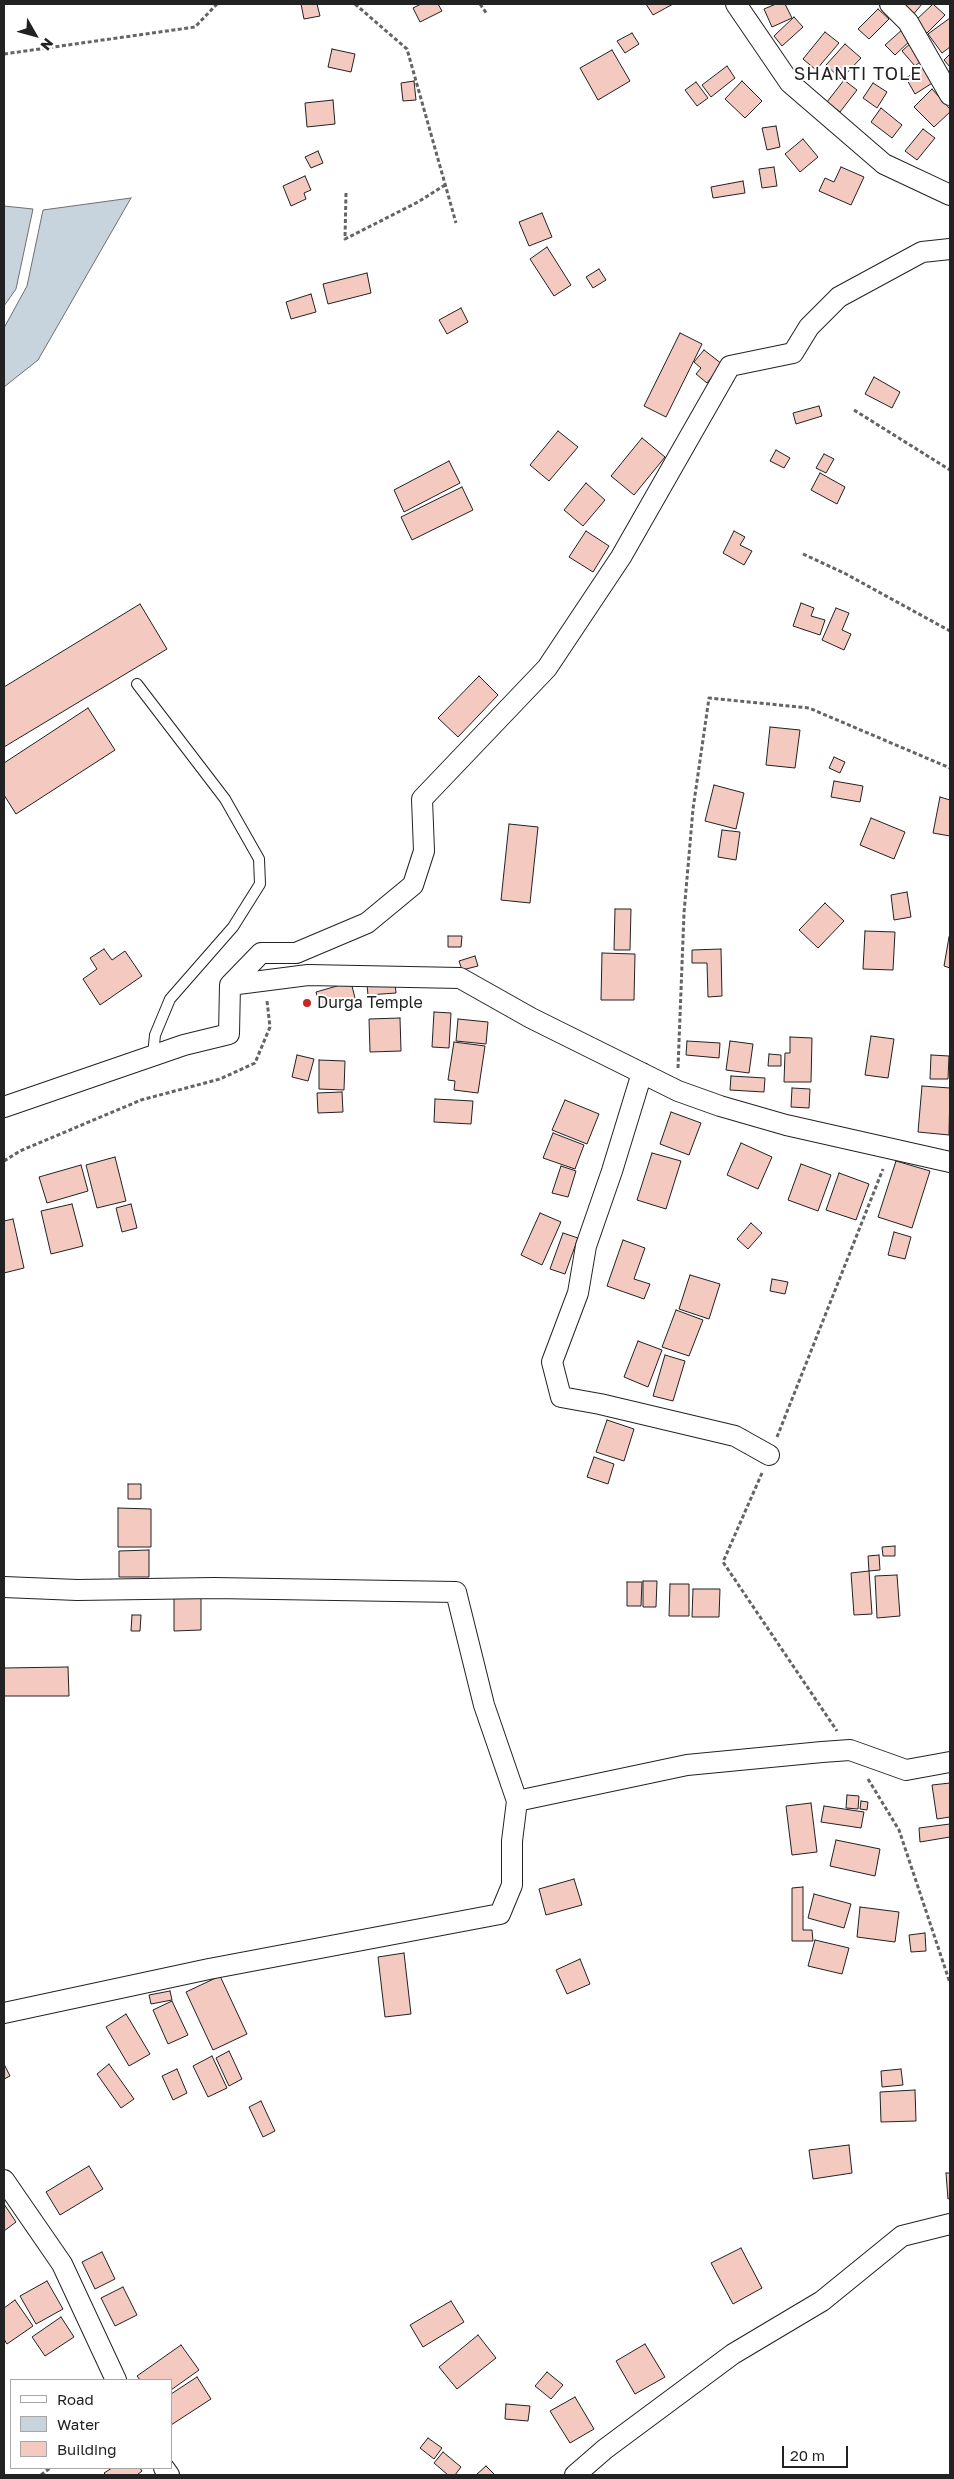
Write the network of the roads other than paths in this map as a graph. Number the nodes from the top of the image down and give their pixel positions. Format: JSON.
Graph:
{"nodes":[{"id":1,"x":736,"y":4,"type":"edge"},
{"id":2,"x":890,"y":4,"type":"edge"},
{"id":3,"x":950,"y":95,"type":"edge"},
{"id":4,"x":950,"y":194,"type":"edge"},
{"id":5,"x":950,"y":249,"type":"edge"},
{"id":6,"x":137,"y":684,"type":"dead end"},
{"id":7,"x":230,"y":985,"type":"junction"},
{"id":8,"x":154,"y":1055,"type":"junction"},
{"id":9,"x":642,"y":1073,"type":"junction"},
{"id":10,"x":4,"y":1108,"type":"edge"},
{"id":11,"x":950,"y":1162,"type":"edge"},
{"id":12,"x":770,"y":1455,"type":"road end"},
{"id":13,"x":4,"y":1587,"type":"edge"},
{"id":14,"x":950,"y":1762,"type":"edge"},
{"id":15,"x":517,"y":1801,"type":"junction"},
{"id":16,"x":4,"y":2013,"type":"edge"},
{"id":17,"x":4,"y":2180,"type":"edge"},
{"id":18,"x":950,"y":2224,"type":"edge"},
{"id":19,"x":116,"y":2379,"type":"edge"},
{"id":20,"x":575,"y":2475,"type":"edge"}],
"edges":[{"from":1,"to":4,"type":"street"},
{"from":2,"to":3,"type":"street"},
{"from":5,"to":7,"type":"street"},
{"from":6,"to":8,"type":"lane"},
{"from":7,"to":8,"type":"street"},
{"from":7,"to":9,"type":"street"},
{"from":8,"to":10,"type":"street"},
{"from":9,"to":11,"type":"street"},
{"from":9,"to":12,"type":"street"},
{"from":13,"to":15,"type":"street"},
{"from":14,"to":15,"type":"street"},
{"from":15,"to":16,"type":"street"},
{"from":17,"to":19,"type":"street"},
{"from":18,"to":20,"type":"street"}]}
